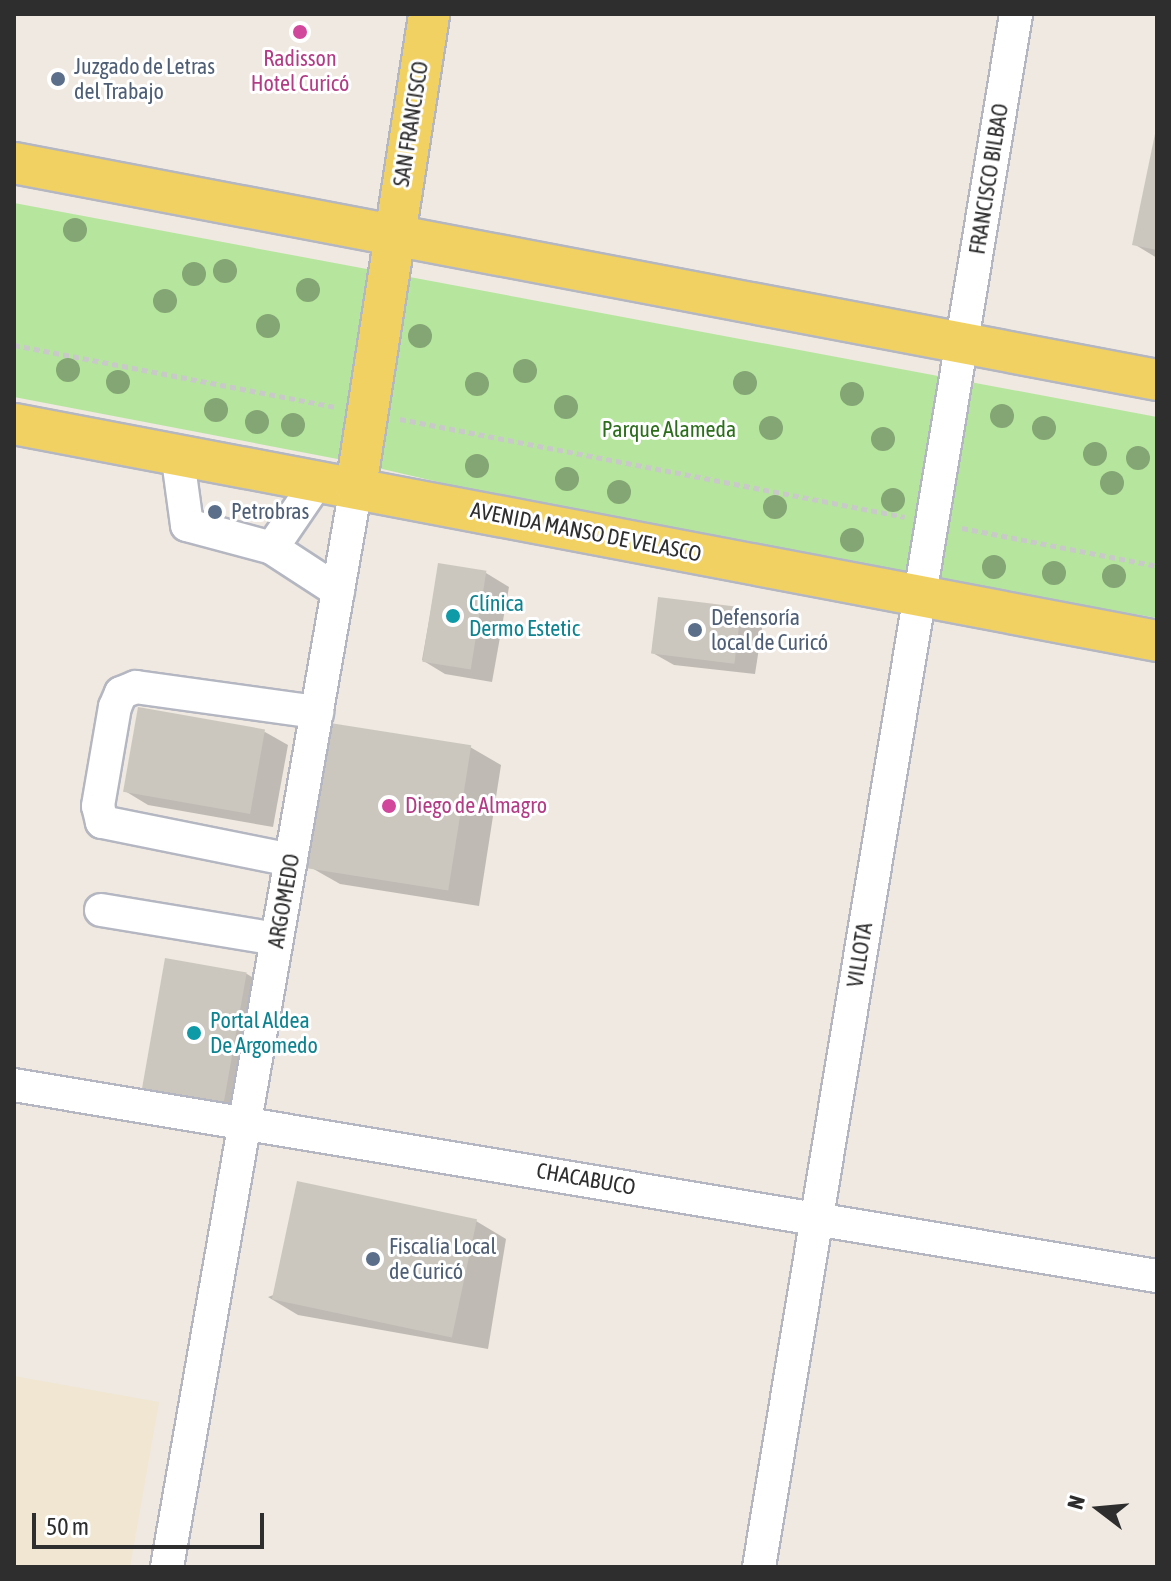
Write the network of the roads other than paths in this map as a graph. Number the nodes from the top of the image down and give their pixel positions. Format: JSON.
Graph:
{"nodes":[{"id":1,"x":429,"y":14,"type":"edge"},
{"id":2,"x":1016,"y":14,"type":"edge"},
{"id":3,"x":14,"y":163,"type":"edge"},
{"id":4,"x":393,"y":235,"type":"junction"},
{"id":5,"x":962,"y":343,"type":"junction"},
{"id":6,"x":1157,"y":380,"type":"edge"},
{"id":7,"x":14,"y":424,"type":"edge"},
{"id":8,"x":177,"y":452,"type":"junction"},
{"id":9,"x":338,"y":483,"type":"junction"},
{"id":10,"x":272,"y":548,"type":"junction"},
{"id":11,"x":338,"y":591,"type":"junction"},
{"id":12,"x":920,"y":597,"type":"junction"},
{"id":13,"x":1157,"y":641,"type":"edge"},
{"id":14,"x":317,"y":712,"type":"junction"},
{"id":15,"x":291,"y":860,"type":"junction"},
{"id":16,"x":101,"y":910,"type":"dead end"},
{"id":17,"x":277,"y":939,"type":"junction"},
{"id":18,"x":14,"y":1085,"type":"edge"},
{"id":19,"x":245,"y":1123,"type":"junction"},
{"id":20,"x":817,"y":1218,"type":"junction"},
{"id":21,"x":1157,"y":1276,"type":"edge"},
{"id":22,"x":167,"y":1567,"type":"edge"},
{"id":23,"x":759,"y":1567,"type":"edge"}],
"edges":[{"from":1,"to":4,"type":"main road","name":"SAN FRANCISCO"},
{"from":2,"to":5,"type":"street","name":"FRANCISCO BILBAO"},
{"from":3,"to":4,"type":"main road"},
{"from":4,"to":5,"type":"main road"},
{"from":4,"to":9,"type":"main road","name":"ARGOMEDO"},
{"from":5,"to":6,"type":"main road"},
{"from":5,"to":12,"type":"street","name":"VILLOTA"},
{"from":7,"to":8,"type":"main road","name":"AVENIDA MANSO DE VELASCO"},
{"from":8,"to":9,"type":"main road","name":"AVENIDA MANSO DE VELASCO"},
{"from":8,"to":10,"type":"street"},
{"from":9,"to":10,"type":"street"},
{"from":9,"to":11,"type":"street","name":"ARGOMEDO"},
{"from":9,"to":12,"type":"main road","name":"AVENIDA MANSO DE VELASCO"},
{"from":10,"to":11,"type":"street"},
{"from":11,"to":14,"type":"street","name":"ARGOMEDO"},
{"from":12,"to":13,"type":"main road","name":"AVENIDA MANSO DE VELASCO"},
{"from":12,"to":20,"type":"street","name":"VILLOTA"},
{"from":14,"to":15,"type":"street","name":"ARGOMEDO"},
{"from":14,"to":15,"type":"street"},
{"from":15,"to":17,"type":"street","name":"ARGOMEDO"},
{"from":16,"to":17,"type":"street"},
{"from":17,"to":19,"type":"street","name":"ARGOMEDO"},
{"from":18,"to":19,"type":"street","name":"CHACABUCO"},
{"from":19,"to":20,"type":"street","name":"CHACABUCO"},
{"from":19,"to":22,"type":"street","name":"ARGOMEDO"},
{"from":20,"to":21,"type":"street","name":"CHACABUCO"},
{"from":20,"to":23,"type":"street","name":"VILLOTA"}]}
